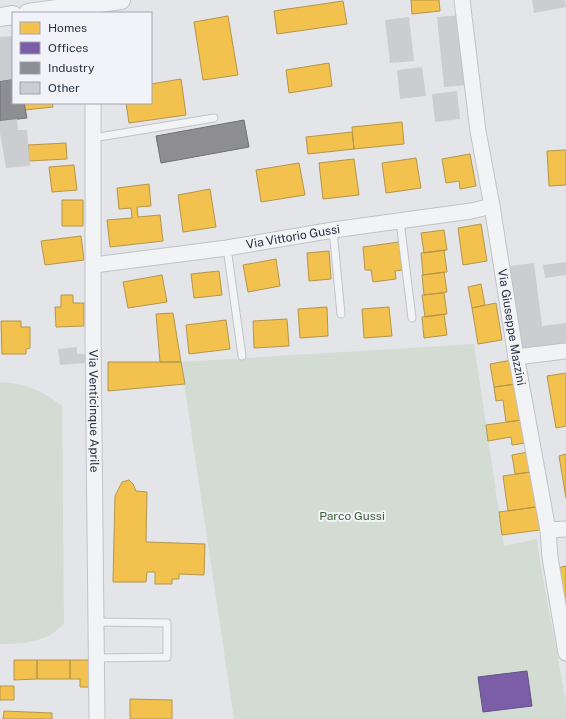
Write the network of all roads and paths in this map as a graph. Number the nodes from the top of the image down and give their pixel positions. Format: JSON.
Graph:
{"nodes":[{"id":1,"x":121,"y":0,"type":"edge"},
{"id":2,"x":462,"y":0,"type":"edge"},
{"id":3,"x":95,"y":9,"type":"edge"},
{"id":4,"x":45,"y":12,"type":"edge"},
{"id":5,"x":12,"y":15,"type":"edge"},
{"id":6,"x":0,"y":17,"type":"edge"},
{"id":7,"x":93,"y":104,"type":"edge"},
{"id":8,"x":214,"y":118,"type":"dead end"},
{"id":9,"x":92,"y":138,"type":"junction"},
{"id":10,"x":492,"y":206,"type":"junction"},
{"id":11,"x":400,"y":221,"type":"junction"},
{"id":12,"x":333,"y":230,"type":"junction"},
{"id":13,"x":227,"y":248,"type":"junction"},
{"id":14,"x":94,"y":265,"type":"junction"},
{"id":15,"x":341,"y":314,"type":"dead end"},
{"id":16,"x":412,"y":318,"type":"dead end"},
{"id":17,"x":566,"y":351,"type":"edge"},
{"id":18,"x":242,"y":356,"type":"dead end"},
{"id":19,"x":516,"y":357,"type":"junction"},
{"id":20,"x":566,"y":529,"type":"edge"},
{"id":21,"x":548,"y":530,"type":"junction"},
{"id":22,"x":96,"y":622,"type":"junction"},
{"id":23,"x":566,"y":652,"type":"edge"},
{"id":24,"x":97,"y":658,"type":"junction"},
{"id":25,"x":97,"y":719,"type":"edge"}],
"edges":[{"from":1,"to":3,"type":"street"},
{"from":2,"to":10,"type":"street","name":"Via Giuseppe Mazzini"},
{"from":3,"to":4,"type":"street"},
{"from":5,"to":6,"type":"street"},
{"from":7,"to":9,"type":"street","name":"Via Venticinque Aprile"},
{"from":8,"to":9,"type":"lane"},
{"from":9,"to":14,"type":"street","name":"Via Venticinque Aprile"},
{"from":10,"to":11,"type":"street","name":"Via Vittorio Gussi"},
{"from":10,"to":19,"type":"street","name":"Via Giuseppe Mazzini"},
{"from":11,"to":12,"type":"street","name":"Via Vittorio Gussi"},
{"from":11,"to":16,"type":"lane"},
{"from":12,"to":13,"type":"street","name":"Via Vittorio Gussi"},
{"from":12,"to":15,"type":"lane"},
{"from":13,"to":14,"type":"street","name":"Via Vittorio Gussi"},
{"from":13,"to":18,"type":"lane"},
{"from":14,"to":22,"type":"street","name":"Via Venticinque Aprile"},
{"from":17,"to":19,"type":"street"},
{"from":19,"to":21,"type":"street","name":"Via Giuseppe Mazzini"},
{"from":20,"to":21,"type":"street"},
{"from":21,"to":23,"type":"street","name":"Via Giuseppe Mazzini"},
{"from":22,"to":24,"type":"street","name":"Via Venticinque Aprile"},
{"from":22,"to":24,"type":"lane"},
{"from":24,"to":25,"type":"street","name":"Via Venticinque Aprile"}]}
